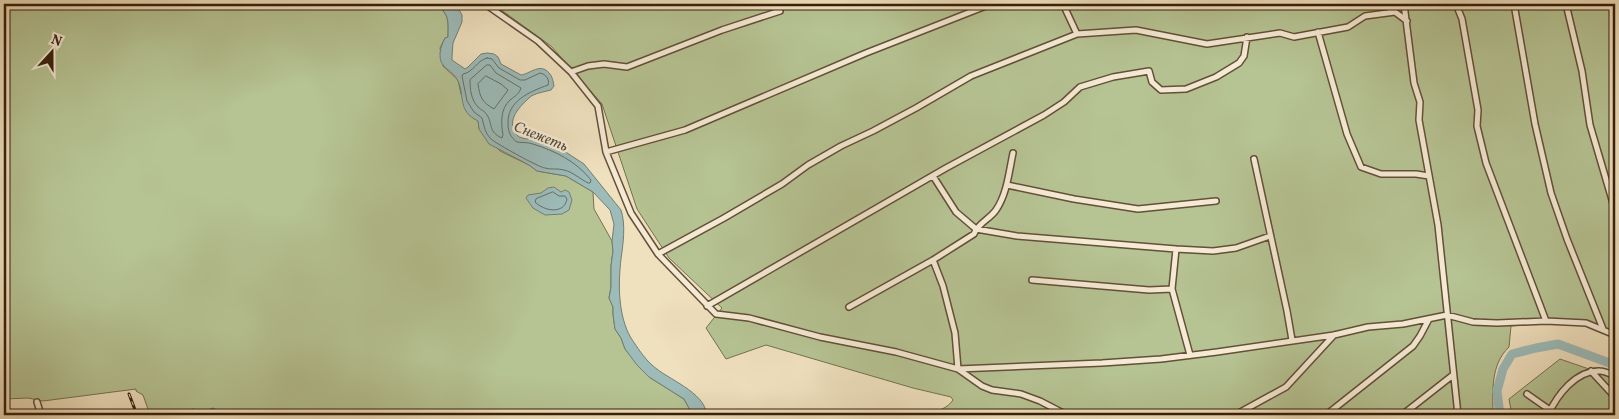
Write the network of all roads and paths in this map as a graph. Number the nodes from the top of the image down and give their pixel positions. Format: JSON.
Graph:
{"nodes":[{"id":1,"x":485,"y":4,"type":"edge"},
{"id":2,"x":991,"y":4,"type":"edge"},
{"id":3,"x":1063,"y":4,"type":"edge"},
{"id":4,"x":1381,"y":4,"type":"edge"},
{"id":5,"x":1404,"y":4,"type":"edge"},
{"id":6,"x":1456,"y":4,"type":"edge"},
{"id":7,"x":1514,"y":4,"type":"edge"},
{"id":8,"x":1566,"y":4,"type":"edge"},
{"id":9,"x":780,"y":11,"type":"dead end"},
{"id":10,"x":1395,"y":12,"type":"junction"},
{"id":11,"x":1407,"y":21,"type":"junction"},
{"id":12,"x":1318,"y":32,"type":"junction"},
{"id":13,"x":1077,"y":34,"type":"junction"},
{"id":14,"x":1247,"y":37,"type":"junction"},
{"id":15,"x":571,"y":72,"type":"junction"},
{"id":16,"x":606,"y":152,"type":"junction"},
{"id":17,"x":1013,"y":153,"type":"dead end"},
{"id":18,"x":1254,"y":159,"type":"dead end"},
{"id":19,"x":933,"y":176,"type":"junction"},
{"id":20,"x":1429,"y":176,"type":"junction"},
{"id":21,"x":1007,"y":185,"type":"junction"},
{"id":22,"x":1216,"y":201,"type":"dead end"},
{"id":23,"x":1615,"y":210,"type":"edge"},
{"id":24,"x":976,"y":229,"type":"junction"},
{"id":25,"x":1270,"y":236,"type":"junction"},
{"id":26,"x":1176,"y":249,"type":"junction"},
{"id":27,"x":658,"y":254,"type":"junction"},
{"id":28,"x":933,"y":260,"type":"junction"},
{"id":29,"x":1032,"y":280,"type":"dead end"},
{"id":30,"x":1172,"y":289,"type":"junction"},
{"id":31,"x":707,"y":306,"type":"junction"},
{"id":32,"x":849,"y":307,"type":"dead end"},
{"id":33,"x":1447,"y":315,"type":"junction"},
{"id":34,"x":1429,"y":319,"type":"junction"},
{"id":35,"x":1546,"y":321,"type":"junction"},
{"id":36,"x":1603,"y":329,"type":"junction"},
{"id":37,"x":1334,"y":335,"type":"junction"},
{"id":38,"x":1615,"y":335,"type":"edge"},
{"id":39,"x":1292,"y":340,"type":"junction"},
{"id":40,"x":1190,"y":355,"type":"junction"},
{"id":41,"x":958,"y":369,"type":"junction"},
{"id":42,"x":1591,"y":371,"type":"junction"},
{"id":43,"x":1453,"y":375,"type":"junction"},
{"id":44,"x":1615,"y":376,"type":"edge"},
{"id":45,"x":1527,"y":394,"type":"dead end"},
{"id":46,"x":1615,"y":397,"type":"edge"},
{"id":47,"x":37,"y":402,"type":"dead end"},
{"id":48,"x":1549,"y":413,"type":"edge"},
{"id":49,"x":41,"y":415,"type":"edge"},
{"id":50,"x":1067,"y":415,"type":"edge"},
{"id":51,"x":1235,"y":415,"type":"edge"},
{"id":52,"x":1326,"y":415,"type":"edge"},
{"id":53,"x":1402,"y":415,"type":"edge"},
{"id":54,"x":1458,"y":415,"type":"edge"},
{"id":55,"x":1557,"y":415,"type":"edge"}],
"edges":[{"from":1,"to":15,"type":"street"},
{"from":2,"to":16,"type":"street"},
{"from":3,"to":13,"type":"street"},
{"from":4,"to":10,"type":"street"},
{"from":5,"to":11,"type":"street"},
{"from":6,"to":35,"type":"street"},
{"from":7,"to":36,"type":"street"},
{"from":8,"to":23,"type":"street"},
{"from":9,"to":15,"type":"street"},
{"from":10,"to":11,"type":"street"},
{"from":10,"to":12,"type":"street"},
{"from":11,"to":20,"type":"street"},
{"from":12,"to":14,"type":"street"},
{"from":12,"to":20,"type":"street"},
{"from":13,"to":14,"type":"street"},
{"from":13,"to":27,"type":"street"},
{"from":14,"to":19,"type":"street"},
{"from":15,"to":16,"type":"street"},
{"from":16,"to":27,"type":"street"},
{"from":17,"to":21,"type":"street"},
{"from":18,"to":25,"type":"street"},
{"from":19,"to":24,"type":"street"},
{"from":19,"to":31,"type":"street"},
{"from":20,"to":33,"type":"street"},
{"from":21,"to":22,"type":"street"},
{"from":21,"to":24,"type":"street"},
{"from":24,"to":26,"type":"street"},
{"from":24,"to":28,"type":"street"},
{"from":25,"to":26,"type":"street"},
{"from":25,"to":39,"type":"street"},
{"from":26,"to":30,"type":"street"},
{"from":27,"to":31,"type":"street"},
{"from":28,"to":32,"type":"street"},
{"from":28,"to":41,"type":"street"},
{"from":29,"to":30,"type":"street"},
{"from":30,"to":40,"type":"street"},
{"from":31,"to":41,"type":"street"},
{"from":33,"to":34,"type":"street"},
{"from":33,"to":35,"type":"street"},
{"from":33,"to":43,"type":"street"},
{"from":34,"to":37,"type":"street"},
{"from":34,"to":52,"type":"street"},
{"from":35,"to":36,"type":"street"},
{"from":36,"to":38,"type":"street"},
{"from":37,"to":39,"type":"street"},
{"from":37,"to":51,"type":"street"},
{"from":39,"to":40,"type":"street"},
{"from":40,"to":41,"type":"street"},
{"from":41,"to":50,"type":"street"},
{"from":42,"to":44,"type":"street"},
{"from":42,"to":46,"type":"street"},
{"from":42,"to":48,"type":"street"},
{"from":43,"to":53,"type":"street"},
{"from":43,"to":54,"type":"street"},
{"from":45,"to":48,"type":"street"},
{"from":47,"to":49,"type":"street"},
{"from":48,"to":55,"type":"street"}]}
